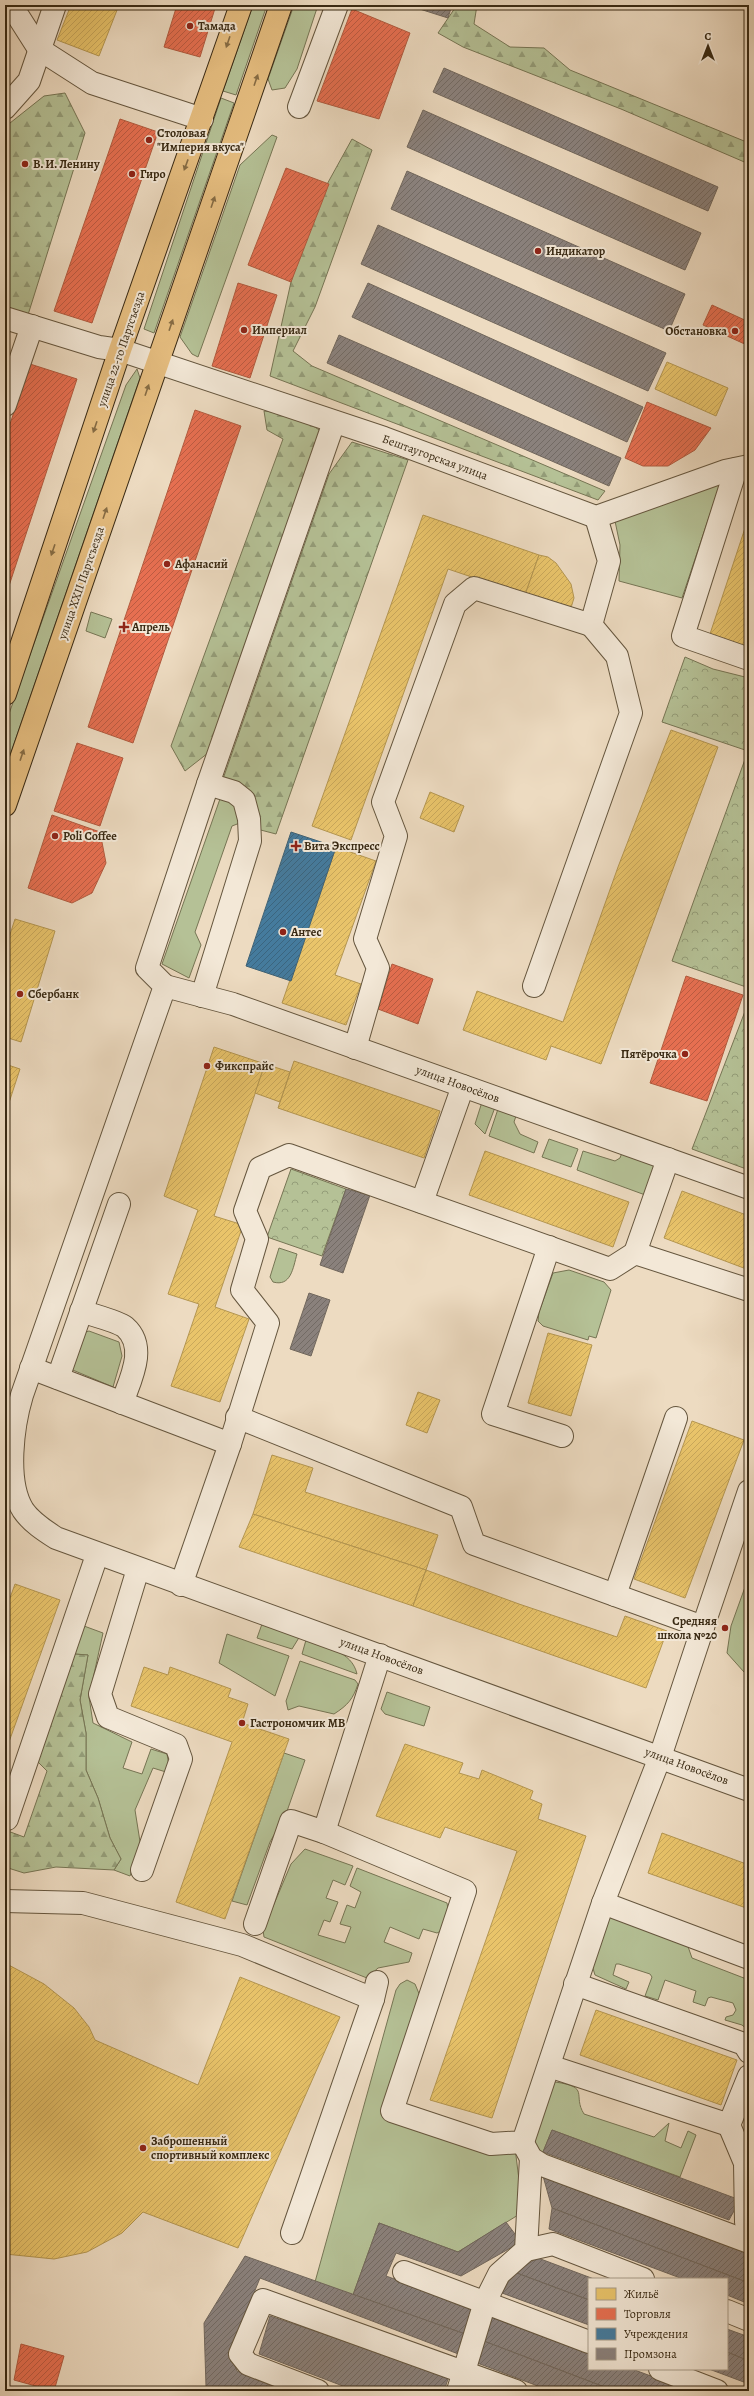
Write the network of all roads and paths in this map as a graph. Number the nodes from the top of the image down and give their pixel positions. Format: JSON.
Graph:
{"nodes":[{"id":1,"x":11,"y":5,"type":"edge"},
{"id":2,"x":55,"y":5,"type":"edge"},
{"id":3,"x":241,"y":5,"type":"edge"},
{"id":4,"x":281,"y":5,"type":"edge"},
{"id":5,"x":337,"y":5,"type":"edge"},
{"id":6,"x":39,"y":49,"type":"junction"},
{"id":7,"x":5,"y":108,"type":"edge"},
{"id":8,"x":299,"y":108,"type":"dead end"},
{"id":9,"x":202,"y":119,"type":"junction"},
{"id":10,"x":5,"y":318,"type":"edge"},
{"id":11,"x":32,"y":326,"type":"junction"},
{"id":12,"x":120,"y":350,"type":"junction"},
{"id":13,"x":158,"y":362,"type":"junction"},
{"id":14,"x":5,"y":405,"type":"edge"},
{"id":15,"x":334,"y":422,"type":"junction"},
{"id":16,"x":743,"y":468,"type":"edge"},
{"id":17,"x":596,"y":517,"type":"junction"},
{"id":18,"x":591,"y":625,"type":"junction"},
{"id":19,"x":749,"y":659,"type":"edge"},
{"id":20,"x":5,"y":694,"type":"edge"},
{"id":21,"x":208,"y":784,"type":"junction"},
{"id":22,"x":5,"y":803,"type":"edge"},
{"id":23,"x":165,"y":986,"type":"junction"},
{"id":24,"x":534,"y":986,"type":"dead end"},
{"id":25,"x":202,"y":996,"type":"junction"},
{"id":26,"x":355,"y":1048,"type":"junction"},
{"id":27,"x":463,"y":1086,"type":"junction"},
{"id":28,"x":668,"y":1159,"type":"junction"},
{"id":29,"x":749,"y":1188,"type":"edge"},
{"id":30,"x":422,"y":1202,"type":"junction"},
{"id":31,"x":119,"y":1204,"type":"dead end"},
{"id":32,"x":549,"y":1247,"type":"junction"},
{"id":33,"x":635,"y":1253,"type":"junction"},
{"id":34,"x":749,"y":1290,"type":"edge"},
{"id":35,"x":81,"y":1311,"type":"junction"},
{"id":36,"x":31,"y":1368,"type":"junction"},
{"id":37,"x":58,"y":1378,"type":"junction"},
{"id":38,"x":122,"y":1403,"type":"junction"},
{"id":39,"x":237,"y":1417,"type":"junction"},
{"id":40,"x":676,"y":1418,"type":"dead end"},
{"id":41,"x":562,"y":1436,"type":"dead end"},
{"id":42,"x":230,"y":1444,"type":"junction"},
{"id":43,"x":749,"y":1491,"type":"edge"},
{"id":44,"x":14,"y":1507,"type":"edge"},
{"id":45,"x":97,"y":1555,"type":"junction"},
{"id":46,"x":138,"y":1569,"type":"junction"},
{"id":47,"x":181,"y":1585,"type":"junction"},
{"id":48,"x":615,"y":1595,"type":"junction"},
{"id":49,"x":703,"y":1626,"type":"junction"},
{"id":50,"x":380,"y":1655,"type":"junction"},
{"id":51,"x":660,"y":1757,"type":"junction"},
{"id":52,"x":749,"y":1790,"type":"edge"},
{"id":53,"x":5,"y":1818,"type":"edge"},
{"id":54,"x":324,"y":1832,"type":"junction"},
{"id":55,"x":142,"y":1870,"type":"dead end"},
{"id":56,"x":5,"y":1901,"type":"edge"},
{"id":57,"x":603,"y":1903,"type":"junction"},
{"id":58,"x":254,"y":1924,"type":"dead end"},
{"id":59,"x":749,"y":1958,"type":"edge"},
{"id":60,"x":575,"y":1984,"type":"junction"},
{"id":61,"x":749,"y":2052,"type":"edge"},
{"id":62,"x":549,"y":2066,"type":"junction"},
{"id":63,"x":749,"y":2076,"type":"edge"},
{"id":64,"x":729,"y":2125,"type":"junction"},
{"id":65,"x":527,"y":2150,"type":"junction"},
{"id":66,"x":749,"y":2224,"type":"edge"},
{"id":67,"x":292,"y":2232,"type":"dead end"},
{"id":68,"x":749,"y":2242,"type":"edge"},
{"id":69,"x":526,"y":2250,"type":"junction"},
{"id":70,"x":404,"y":2272,"type":"dead end"},
{"id":71,"x":640,"y":2278,"type":"edge"},
{"id":72,"x":485,"y":2302,"type":"junction"},
{"id":73,"x":728,"y":2311,"type":"edge"},
{"id":74,"x":749,"y":2320,"type":"edge"},
{"id":75,"x":588,"y":2342,"type":"edge"},
{"id":76,"x":663,"y":2370,"type":"edge"},
{"id":77,"x":461,"y":2382,"type":"edge"},
{"id":78,"x":318,"y":2391,"type":"edge"},
{"id":79,"x":516,"y":2391,"type":"edge"},
{"id":80,"x":717,"y":2391,"type":"edge"}],
"edges":[{"from":1,"to":6,"type":"street"},
{"from":2,"to":6,"type":"street"},
{"from":3,"to":9,"type":"main road","name":"улица 22-го Партсъезда","one_way":true},
{"from":13,"to":4,"type":"main road","one_way":true},
{"from":5,"to":8,"type":"street"},
{"from":6,"to":7,"type":"street"},
{"from":6,"to":9,"type":"street"},
{"from":9,"to":12,"type":"main road","name":"улица 22-го Партсъезда","one_way":true},
{"from":10,"to":11,"type":"street","name":"Бештаугорская улица"},
{"from":11,"to":12,"type":"street","name":"Бештаугорская улица"},
{"from":11,"to":14,"type":"street"},
{"from":12,"to":13,"type":"street","name":"Бештаугорская улица"},
{"from":12,"to":20,"type":"main road","name":"улица 22-го Партсъезда","one_way":true},
{"from":13,"to":15,"type":"street","name":"Бештаугорская улица"},
{"from":22,"to":13,"type":"main road","name":"улица XXII Партсъезда","one_way":true},
{"from":15,"to":17,"type":"street","name":"Бештаугорская улица"},
{"from":15,"to":21,"type":"street"},
{"from":16,"to":17,"type":"street"},
{"from":16,"to":19,"type":"street"},
{"from":17,"to":18,"type":"street"},
{"from":18,"to":24,"type":"street"},
{"from":18,"to":26,"type":"street"},
{"from":21,"to":23,"type":"street"},
{"from":21,"to":25,"type":"street"},
{"from":23,"to":25,"type":"street","name":"улица Новосёлов"},
{"from":23,"to":36,"type":"street"},
{"from":25,"to":26,"type":"street","name":"улица Новосёлов"},
{"from":26,"to":27,"type":"street","name":"улица Новосёлов"},
{"from":27,"to":28,"type":"street","name":"улица Новосёлов"},
{"from":27,"to":30,"type":"street"},
{"from":28,"to":29,"type":"street","name":"улица Новосёлов"},
{"from":28,"to":33,"type":"street"},
{"from":30,"to":32,"type":"street"},
{"from":30,"to":39,"type":"street"},
{"from":31,"to":35,"type":"street"},
{"from":32,"to":33,"type":"street"},
{"from":32,"to":41,"type":"street"},
{"from":33,"to":34,"type":"street"},
{"from":35,"to":37,"type":"street"},
{"from":35,"to":38,"type":"street"},
{"from":36,"to":37,"type":"street"},
{"from":36,"to":44,"type":"street"},
{"from":37,"to":38,"type":"street"},
{"from":38,"to":42,"type":"street"},
{"from":39,"to":42,"type":"street"},
{"from":39,"to":48,"type":"street"},
{"from":40,"to":48,"type":"street"},
{"from":42,"to":47,"type":"street"},
{"from":43,"to":49,"type":"street"},
{"from":44,"to":45,"type":"street","name":"улица Новосёлов"},
{"from":45,"to":46,"type":"street","name":"улица Новосёлов"},
{"from":45,"to":53,"type":"street"},
{"from":46,"to":47,"type":"street","name":"улица Новосёлов"},
{"from":46,"to":55,"type":"street"},
{"from":47,"to":50,"type":"street","name":"улица Новосёлов"},
{"from":48,"to":49,"type":"street"},
{"from":49,"to":51,"type":"street"},
{"from":50,"to":51,"type":"street","name":"улица Новосёлов"},
{"from":50,"to":54,"type":"street"},
{"from":51,"to":52,"type":"street","name":"улица Новосёлов"},
{"from":51,"to":57,"type":"street"},
{"from":54,"to":58,"type":"street"},
{"from":54,"to":65,"type":"street"},
{"from":56,"to":67,"type":"street"},
{"from":57,"to":59,"type":"street"},
{"from":57,"to":60,"type":"street"},
{"from":60,"to":61,"type":"street"},
{"from":60,"to":62,"type":"street"},
{"from":62,"to":64,"type":"street"},
{"from":62,"to":65,"type":"street"},
{"from":63,"to":64,"type":"street"},
{"from":64,"to":66,"type":"street"},
{"from":65,"to":68,"type":"street"},
{"from":65,"to":69,"type":"street"},
{"from":69,"to":71,"type":"street"},
{"from":69,"to":72,"type":"street"},
{"from":70,"to":72,"type":"street"},
{"from":72,"to":75,"type":"street"},
{"from":72,"to":77,"type":"street"},
{"from":73,"to":74,"type":"street"},
{"from":76,"to":80,"type":"street"},
{"from":77,"to":78,"type":"street"},
{"from":77,"to":79,"type":"street"}]}
